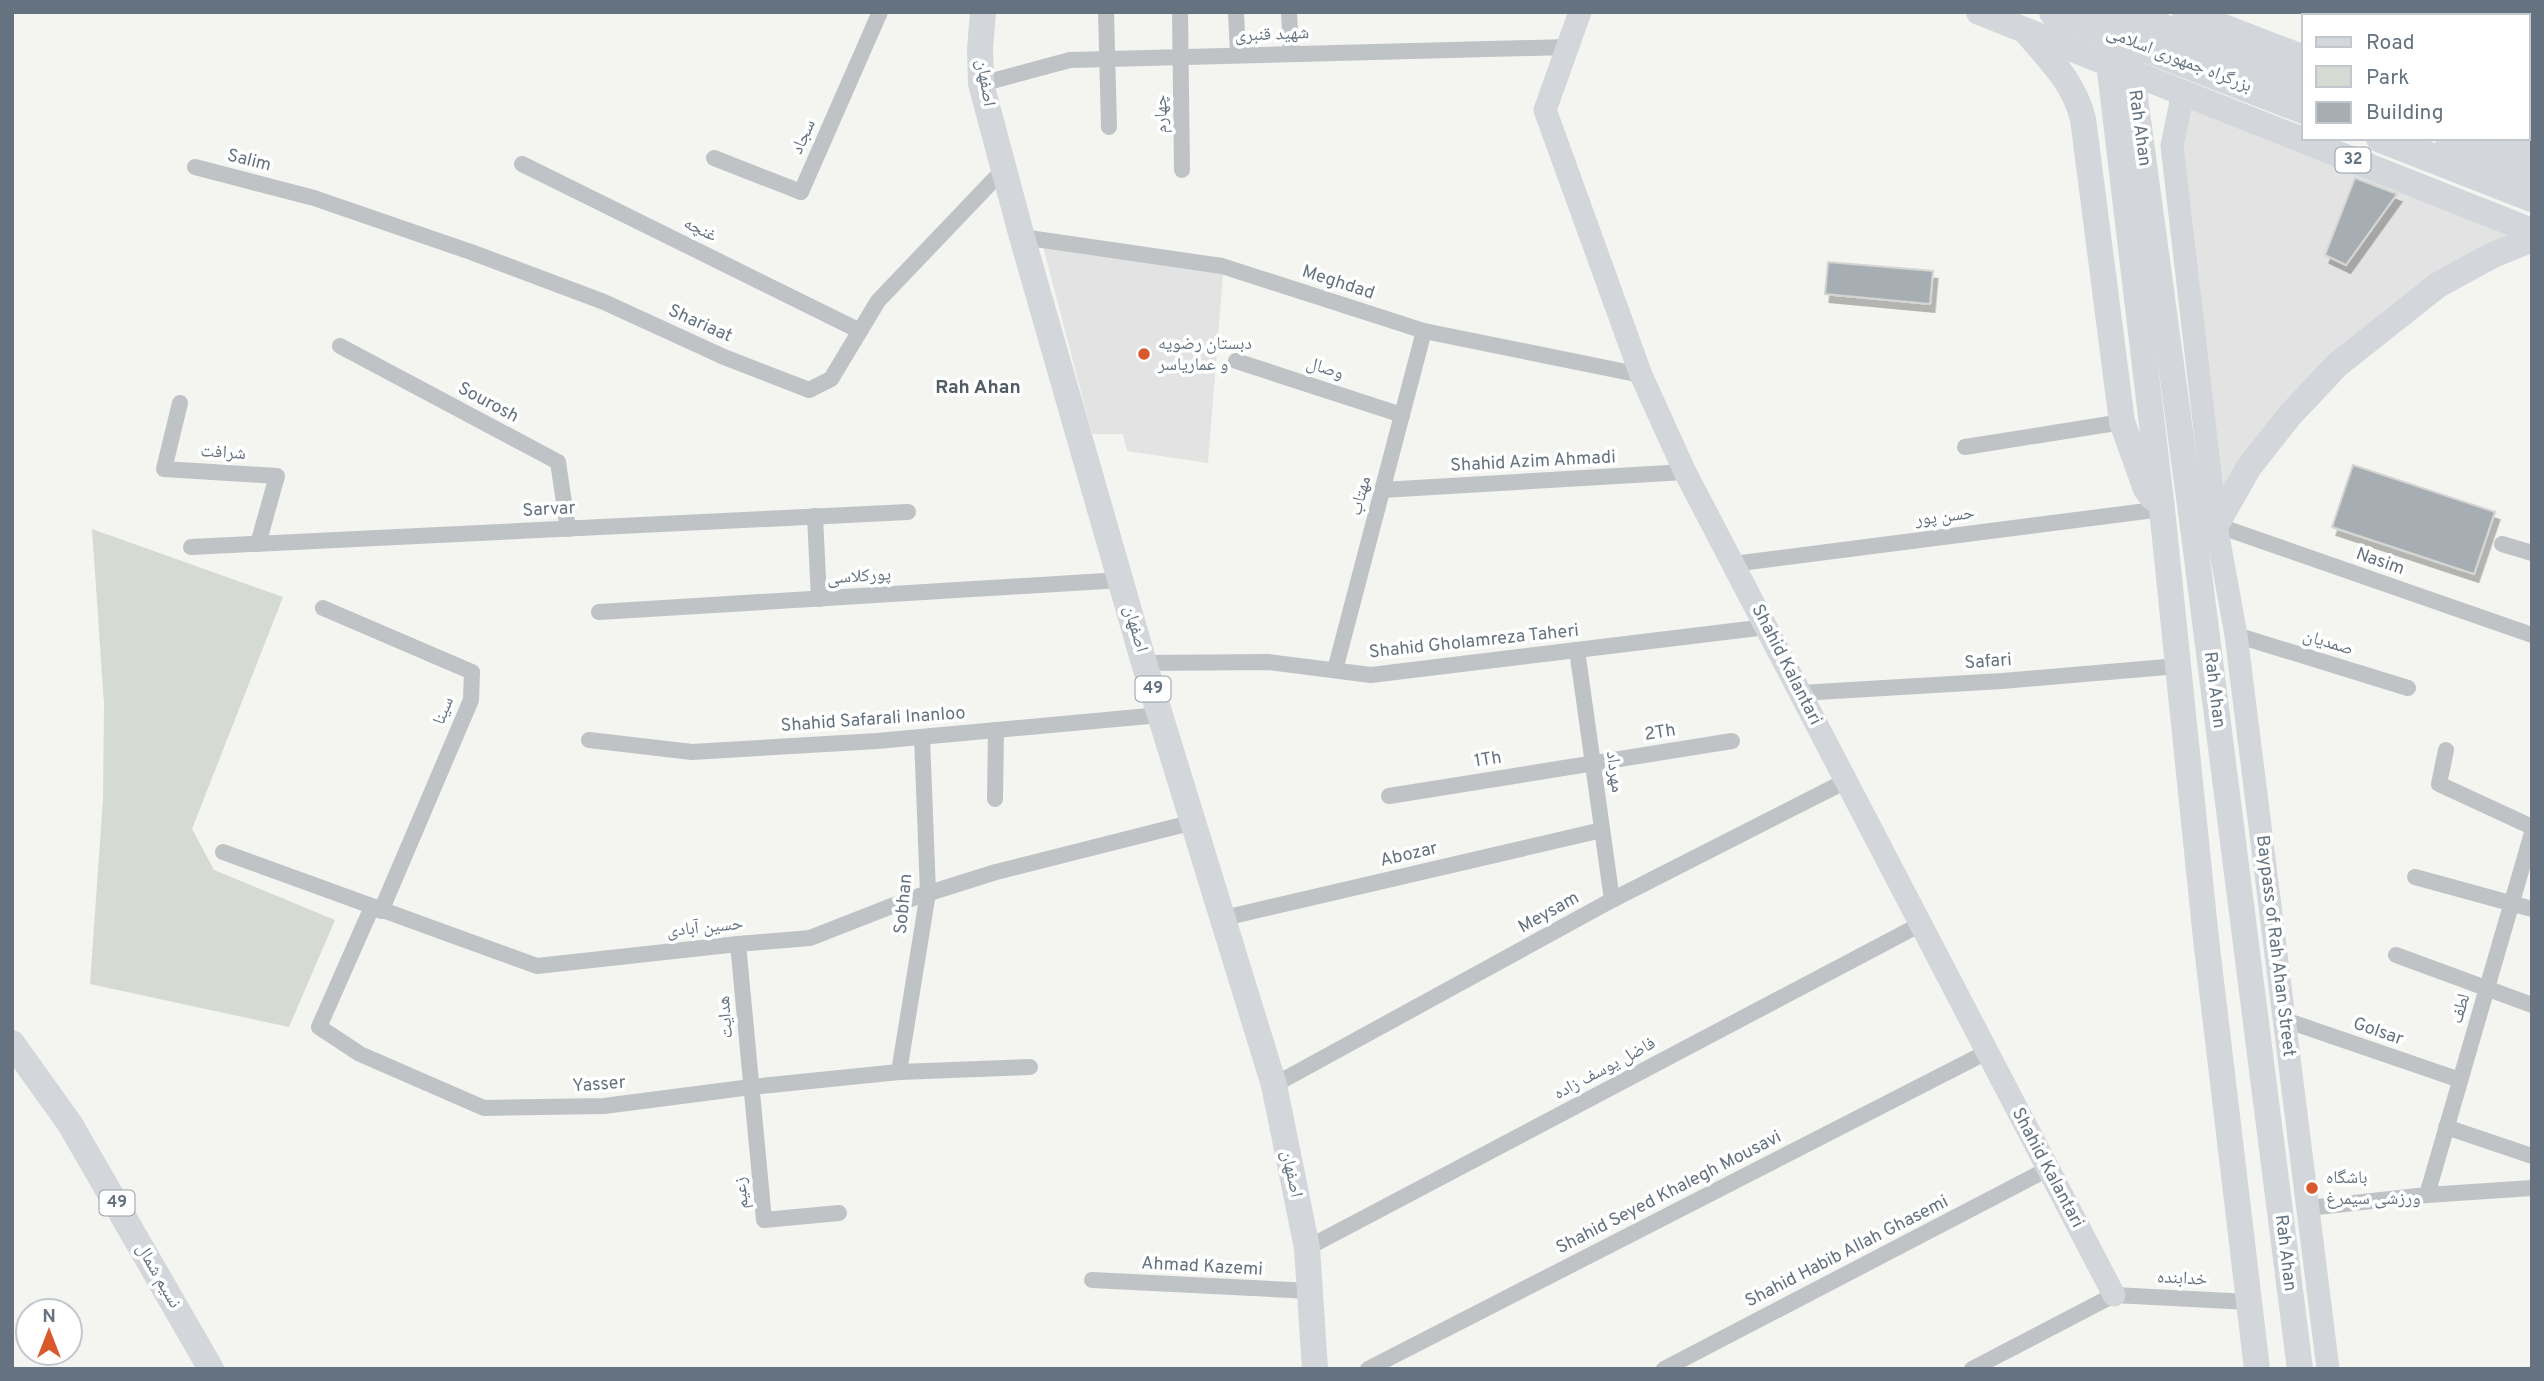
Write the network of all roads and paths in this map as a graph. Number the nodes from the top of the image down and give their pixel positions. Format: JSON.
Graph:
{"nodes":[{"id":1,"x":880,"y":12,"type":"edge"},
{"id":2,"x":983,"y":12,"type":"edge"},
{"id":3,"x":1106,"y":12,"type":"edge"},
{"id":4,"x":1180,"y":12,"type":"edge"},
{"id":5,"x":1236,"y":12,"type":"edge"},
{"id":6,"x":1289,"y":12,"type":"edge"},
{"id":7,"x":1580,"y":12,"type":"edge"},
{"id":8,"x":1979,"y":12,"type":"edge"},
{"id":9,"x":2054,"y":12,"type":"edge"},
{"id":10,"x":2103,"y":12,"type":"edge"},
{"id":11,"x":2122,"y":12,"type":"edge"},
{"id":12,"x":2185,"y":12,"type":"edge"},
{"id":13,"x":2217,"y":12,"type":"edge"},
{"id":14,"x":2025,"y":30,"type":"junction"},
{"id":15,"x":2238,"y":32,"type":"junction"},
{"id":16,"x":1568,"y":47,"type":"junction"},
{"id":17,"x":1291,"y":54,"type":"junction"},
{"id":18,"x":1238,"y":55,"type":"junction"},
{"id":19,"x":1181,"y":57,"type":"junction"},
{"id":20,"x":2302,"y":57,"type":"edge"},
{"id":21,"x":1107,"y":59,"type":"junction"},
{"id":22,"x":2302,"y":82,"type":"edge"},
{"id":23,"x":981,"y":85,"type":"junction"},
{"id":24,"x":2179,"y":90,"type":"junction"},
{"id":25,"x":2302,"y":107,"type":"edge"},
{"id":26,"x":1109,"y":127,"type":"dead end"},
{"id":27,"x":2302,"y":139,"type":"edge"},
{"id":28,"x":2304,"y":140,"type":"edge"},
{"id":29,"x":2386,"y":140,"type":"edge"},
{"id":30,"x":2455,"y":140,"type":"edge"},
{"id":31,"x":714,"y":158,"type":"dead end"},
{"id":32,"x":522,"y":164,"type":"dead end"},
{"id":33,"x":195,"y":167,"type":"dead end"},
{"id":34,"x":1004,"y":169,"type":"junction"},
{"id":35,"x":2532,"y":169,"type":"edge"},
{"id":36,"x":1182,"y":170,"type":"dead end"},
{"id":37,"x":294,"y":192,"type":"joint"},
{"id":38,"x":2532,"y":197,"type":"edge"},
{"id":39,"x":2532,"y":231,"type":"edge"},
{"id":40,"x":1022,"y":237,"type":"junction"},
{"id":41,"x":2532,"y":239,"type":"edge"},
{"id":42,"x":860,"y":331,"type":"junction"},
{"id":43,"x":1424,"y":331,"type":"junction"},
{"id":44,"x":340,"y":346,"type":"dead end"},
{"id":45,"x":1236,"y":361,"type":"dead end"},
{"id":46,"x":1641,"y":375,"type":"junction"},
{"id":47,"x":180,"y":403,"type":"dead end"},
{"id":48,"x":1402,"y":415,"type":"junction"},
{"id":49,"x":2122,"y":422,"type":"junction"},
{"id":50,"x":1965,"y":447,"type":"dead end"},
{"id":51,"x":1685,"y":472,"type":"junction"},
{"id":52,"x":1382,"y":490,"type":"junction"},
{"id":53,"x":2162,"y":509,"type":"junction"},
{"id":54,"x":908,"y":512,"type":"dead end"},
{"id":55,"x":815,"y":516,"type":"junction"},
{"id":56,"x":2205,"y":526,"type":"junction"},
{"id":57,"x":568,"y":529,"type":"junction"},
{"id":58,"x":258,"y":544,"type":"junction"},
{"id":59,"x":2502,"y":544,"type":"dead end"},
{"id":60,"x":191,"y":547,"type":"dead end"},
{"id":61,"x":2532,"y":553,"type":"edge"},
{"id":62,"x":1733,"y":564,"type":"junction"},
{"id":63,"x":1121,"y":580,"type":"junction"},
{"id":64,"x":819,"y":599,"type":"junction"},
{"id":65,"x":323,"y":608,"type":"dead end"},
{"id":66,"x":599,"y":612,"type":"dead end"},
{"id":67,"x":1766,"y":627,"type":"junction"},
{"id":68,"x":2236,"y":635,"type":"junction"},
{"id":69,"x":2532,"y":635,"type":"edge"},
{"id":70,"x":1577,"y":650,"type":"junction"},
{"id":71,"x":1144,"y":663,"type":"junction"},
{"id":72,"x":2178,"y":666,"type":"junction"},
{"id":73,"x":1335,"y":670,"type":"junction"},
{"id":74,"x":2408,"y":688,"type":"dead end"},
{"id":75,"x":1800,"y":693,"type":"junction"},
{"id":76,"x":1160,"y":715,"type":"junction"},
{"id":77,"x":996,"y":730,"type":"junction"},
{"id":78,"x":922,"y":737,"type":"junction"},
{"id":79,"x":589,"y":740,"type":"dead end"},
{"id":80,"x":1732,"y":741,"type":"dead end"},
{"id":81,"x":2446,"y":750,"type":"dead end"},
{"id":82,"x":1593,"y":762,"type":"junction"},
{"id":83,"x":1846,"y":781,"type":"junction"},
{"id":84,"x":1388,"y":796,"type":"dead end"},
{"id":85,"x":995,"y":799,"type":"dead end"},
{"id":86,"x":1194,"y":822,"type":"junction"},
{"id":87,"x":2532,"y":827,"type":"edge"},
{"id":88,"x":1602,"y":830,"type":"junction"},
{"id":89,"x":2532,"y":833,"type":"edge"},
{"id":90,"x":223,"y":852,"type":"dead end"},
{"id":91,"x":2415,"y":877,"type":"dead end"},
{"id":92,"x":928,"y":893,"type":"junction"},
{"id":93,"x":1612,"y":900,"type":"junction"},
{"id":94,"x":2512,"y":902,"type":"junction"},
{"id":95,"x":376,"y":909,"type":"junction"},
{"id":96,"x":2532,"y":909,"type":"edge"},
{"id":97,"x":1224,"y":918,"type":"junction"},
{"id":98,"x":1921,"y":924,"type":"junction"},
{"id":99,"x":738,"y":944,"type":"junction"},
{"id":100,"x":2396,"y":955,"type":"dead end"},
{"id":101,"x":2486,"y":989,"type":"junction"},
{"id":102,"x":2532,"y":1004,"type":"edge"},
{"id":103,"x":2285,"y":1020,"type":"junction"},
{"id":104,"x":12,"y":1043,"type":"edge"},
{"id":105,"x":1987,"y":1052,"type":"junction"},
{"id":106,"x":1030,"y":1067,"type":"dead end"},
{"id":107,"x":899,"y":1072,"type":"junction"},
{"id":108,"x":2460,"y":1080,"type":"junction"},
{"id":109,"x":1274,"y":1085,"type":"junction"},
{"id":110,"x":751,"y":1087,"type":"junction"},
{"id":111,"x":2446,"y":1127,"type":"junction"},
{"id":112,"x":2532,"y":1156,"type":"edge"},
{"id":113,"x":2048,"y":1170,"type":"junction"},
{"id":114,"x":2532,"y":1188,"type":"edge"},
{"id":115,"x":2427,"y":1195,"type":"junction"},
{"id":116,"x":2308,"y":1208,"type":"junction"},
{"id":117,"x":839,"y":1213,"type":"dead end"},
{"id":118,"x":1307,"y":1248,"type":"junction"},
{"id":119,"x":1092,"y":1280,"type":"dead end"},
{"id":120,"x":1311,"y":1292,"type":"junction"},
{"id":121,"x":2114,"y":1295,"type":"junction"},
{"id":122,"x":2249,"y":1302,"type":"junction"},
{"id":123,"x":211,"y":1369,"type":"edge"},
{"id":124,"x":1315,"y":1369,"type":"edge"},
{"id":125,"x":1368,"y":1369,"type":"edge"},
{"id":126,"x":1664,"y":1369,"type":"edge"},
{"id":127,"x":1972,"y":1369,"type":"edge"},
{"id":128,"x":2257,"y":1369,"type":"edge"},
{"id":129,"x":2300,"y":1369,"type":"edge"},
{"id":130,"x":2328,"y":1369,"type":"edge"}],
"edges":[{"from":1,"to":31,"type":"street","name":"سجاد"},
{"from":2,"to":23,"type":"main road","name":"اصفهان","number":"49"},
{"from":3,"to":21,"type":"street"},
{"from":4,"to":19,"type":"street","name":"چهارم"},
{"from":5,"to":18,"type":"street"},
{"from":6,"to":17,"type":"street"},
{"from":7,"to":16,"type":"street","name":"Shahid Kalantari"},
{"from":8,"to":14,"type":"main road","number":"32"},
{"from":9,"to":25,"type":"highway","name":"بزرگراه جمهوری اسلامی"},
{"from":10,"to":53,"type":"main road","name":"Rah Ahan"},
{"from":11,"to":22,"type":"highway","name":"بزرگراه جمهوری اسلامی"},
{"from":11,"to":56,"type":"main road","name":"Rah Ahan"},
{"from":12,"to":15,"type":"main road"},
{"from":13,"to":15,"type":"main road"},
{"from":14,"to":24,"type":"main road","number":"32"},
{"from":14,"to":49,"type":"main road"},
{"from":15,"to":20,"type":"main road"},
{"from":16,"to":17,"type":"street","name":"شهید قنبری"},
{"from":16,"to":46,"type":"street","name":"Shahid Kalantari"},
{"from":17,"to":18,"type":"street","name":"شهید قنبری"},
{"from":18,"to":19,"type":"street","name":"شهید قنبری"},
{"from":19,"to":21,"type":"street","name":"شهید قنبری"},
{"from":19,"to":36,"type":"street","name":"چهارم"},
{"from":21,"to":23,"type":"street","name":"شهید قنبری"},
{"from":21,"to":26,"type":"street"},
{"from":23,"to":34,"type":"main road","name":"اصفهان","number":"49"},
{"from":24,"to":27,"type":"main road","number":"32"},
{"from":24,"to":56,"type":"street","name":"Baypass of Rah Ahan Street"},
{"from":28,"to":39,"type":"main road","number":"32"},
{"from":29,"to":38,"type":"highway","number":"32"},
{"from":30,"to":35,"type":"highway"},
{"from":32,"to":42,"type":"street","name":"غنچه"},
{"from":33,"to":37,"type":"street","name":"Salim"},
{"from":34,"to":40,"type":"main road","name":"اصفهان","number":"49"},
{"from":34,"to":42,"type":"street","name":"Shariaat"},
{"from":37,"to":42,"type":"street","name":"Shariaat"},
{"from":40,"to":43,"type":"street","name":"Meghdad"},
{"from":40,"to":63,"type":"main road","name":"اصفهان","number":"49"},
{"from":41,"to":56,"type":"main road"},
{"from":43,"to":46,"type":"street","name":"Meghdad"},
{"from":43,"to":48,"type":"street","name":"مهتاب"},
{"from":44,"to":57,"type":"street","name":"Sourosh"},
{"from":45,"to":48,"type":"street","name":"وصال"},
{"from":46,"to":51,"type":"street","name":"Shahid Kalantari"},
{"from":47,"to":58,"type":"street","name":"شرافت"},
{"from":48,"to":52,"type":"street","name":"مهتاب"},
{"from":49,"to":50,"type":"street"},
{"from":49,"to":53,"type":"main road"},
{"from":51,"to":52,"type":"street","name":"Shahid Azim Ahmadi"},
{"from":51,"to":62,"type":"street","name":"Shahid Kalantari"},
{"from":52,"to":73,"type":"street","name":"مهتاب"},
{"from":53,"to":62,"type":"street","name":"حسن پور"},
{"from":53,"to":72,"type":"main road","name":"Rah Ahan"},
{"from":54,"to":55,"type":"street","name":"Sarvar"},
{"from":55,"to":57,"type":"street","name":"Sarvar"},
{"from":55,"to":64,"type":"street"},
{"from":56,"to":68,"type":"street","name":"Baypass of Rah Ahan Street"},
{"from":56,"to":69,"type":"street","name":"Nasim"},
{"from":56,"to":129,"type":"main road","name":"Rah Ahan"},
{"from":57,"to":58,"type":"street","name":"Sarvar"},
{"from":58,"to":60,"type":"street","name":"Sarvar"},
{"from":59,"to":61,"type":"street"},
{"from":62,"to":67,"type":"street","name":"Shahid Kalantari"},
{"from":63,"to":64,"type":"street","name":"پورکلاسی"},
{"from":63,"to":71,"type":"main road","name":"اصفهان","number":"49"},
{"from":64,"to":66,"type":"street","name":"پورکلاسی"},
{"from":65,"to":95,"type":"street","name":"سینا"},
{"from":67,"to":70,"type":"street","name":"Shahid Gholamreza Taheri"},
{"from":67,"to":75,"type":"street","name":"Shahid Kalantari"},
{"from":68,"to":74,"type":"street","name":"صمدیان"},
{"from":68,"to":103,"type":"street","name":"Baypass of Rah Ahan Street"},
{"from":70,"to":73,"type":"street","name":"Shahid Gholamreza Taheri"},
{"from":70,"to":82,"type":"street","name":"مهرداد"},
{"from":71,"to":73,"type":"street","name":"Shahid Gholamreza Taheri"},
{"from":71,"to":76,"type":"main road","name":"اصفهان","number":"49"},
{"from":72,"to":75,"type":"street","name":"Safari"},
{"from":72,"to":122,"type":"main road","name":"Rah Ahan"},
{"from":75,"to":83,"type":"street","name":"Shahid Kalantari"},
{"from":76,"to":77,"type":"street","name":"Shahid Safarali Inanloo"},
{"from":76,"to":86,"type":"main road","name":"اصفهان","number":"49"},
{"from":77,"to":78,"type":"street","name":"Shahid Safarali Inanloo"},
{"from":77,"to":85,"type":"street"},
{"from":78,"to":79,"type":"street","name":"Shahid Safarali Inanloo"},
{"from":78,"to":92,"type":"street","name":"Sobhan"},
{"from":80,"to":82,"type":"street","name":"2Th"},
{"from":81,"to":87,"type":"street"},
{"from":82,"to":84,"type":"street","name":"1Th"},
{"from":82,"to":88,"type":"street","name":"مهرداد"},
{"from":83,"to":93,"type":"street","name":"Meysam"},
{"from":83,"to":98,"type":"street","name":"Shahid Kalantari"},
{"from":86,"to":92,"type":"street","name":"حسین آبادی"},
{"from":86,"to":97,"type":"main road","name":"اصفهان","number":"49"},
{"from":88,"to":93,"type":"street","name":"مهرداد"},
{"from":88,"to":97,"type":"street","name":"Abozar"},
{"from":89,"to":94,"type":"street","name":"لطف"},
{"from":90,"to":95,"type":"street","name":"حسین آبادی"},
{"from":91,"to":94,"type":"street"},
{"from":92,"to":99,"type":"street","name":"حسین آبادی"},
{"from":92,"to":107,"type":"street","name":"Sobhan"},
{"from":93,"to":109,"type":"street","name":"Meysam"},
{"from":94,"to":96,"type":"street"},
{"from":94,"to":101,"type":"street","name":"لطف"},
{"from":95,"to":99,"type":"street","name":"حسین آبادی"},
{"from":95,"to":110,"type":"street","name":"Yasser"},
{"from":97,"to":109,"type":"main road","name":"اصفهان","number":"49"},
{"from":98,"to":105,"type":"street","name":"Shahid Kalantari"},
{"from":98,"to":118,"type":"street","name":"فاضل یوسف زاده"},
{"from":99,"to":110,"type":"street","name":"هدایت"},
{"from":100,"to":101,"type":"street"},
{"from":101,"to":102,"type":"street"},
{"from":101,"to":108,"type":"street","name":"لطف"},
{"from":103,"to":108,"type":"street","name":"Golsar"},
{"from":103,"to":116,"type":"street","name":"Baypass of Rah Ahan Street"},
{"from":104,"to":123,"type":"main road","name":"نسیم شمال","number":"49"},
{"from":105,"to":113,"type":"street","name":"Shahid Kalantari"},
{"from":105,"to":125,"type":"street","name":"Shahid Seyed Khalegh Mousavi"},
{"from":106,"to":107,"type":"street","name":"Yasser"},
{"from":107,"to":110,"type":"street","name":"Yasser"},
{"from":108,"to":111,"type":"street","name":"لطف"},
{"from":109,"to":118,"type":"main road","name":"اصفهان","number":"49"},
{"from":110,"to":117,"type":"street","name":"زعیم"},
{"from":111,"to":112,"type":"street"},
{"from":111,"to":115,"type":"street","name":"لطف"},
{"from":113,"to":121,"type":"street","name":"Shahid Kalantari"},
{"from":113,"to":126,"type":"street","name":"Shahid Habib Allah Ghasemi"},
{"from":114,"to":115,"type":"street"},
{"from":115,"to":116,"type":"street"},
{"from":116,"to":130,"type":"street","name":"Baypass of Rah Ahan Street"},
{"from":118,"to":120,"type":"main road","name":"اصفهان","number":"49"},
{"from":119,"to":120,"type":"street","name":"Ahmad Kazemi"},
{"from":120,"to":124,"type":"main road","name":"اصفهان","number":"49"},
{"from":121,"to":122,"type":"street","name":"خدابنده"},
{"from":121,"to":127,"type":"street"},
{"from":122,"to":128,"type":"main road","name":"Rah Ahan"}]}
